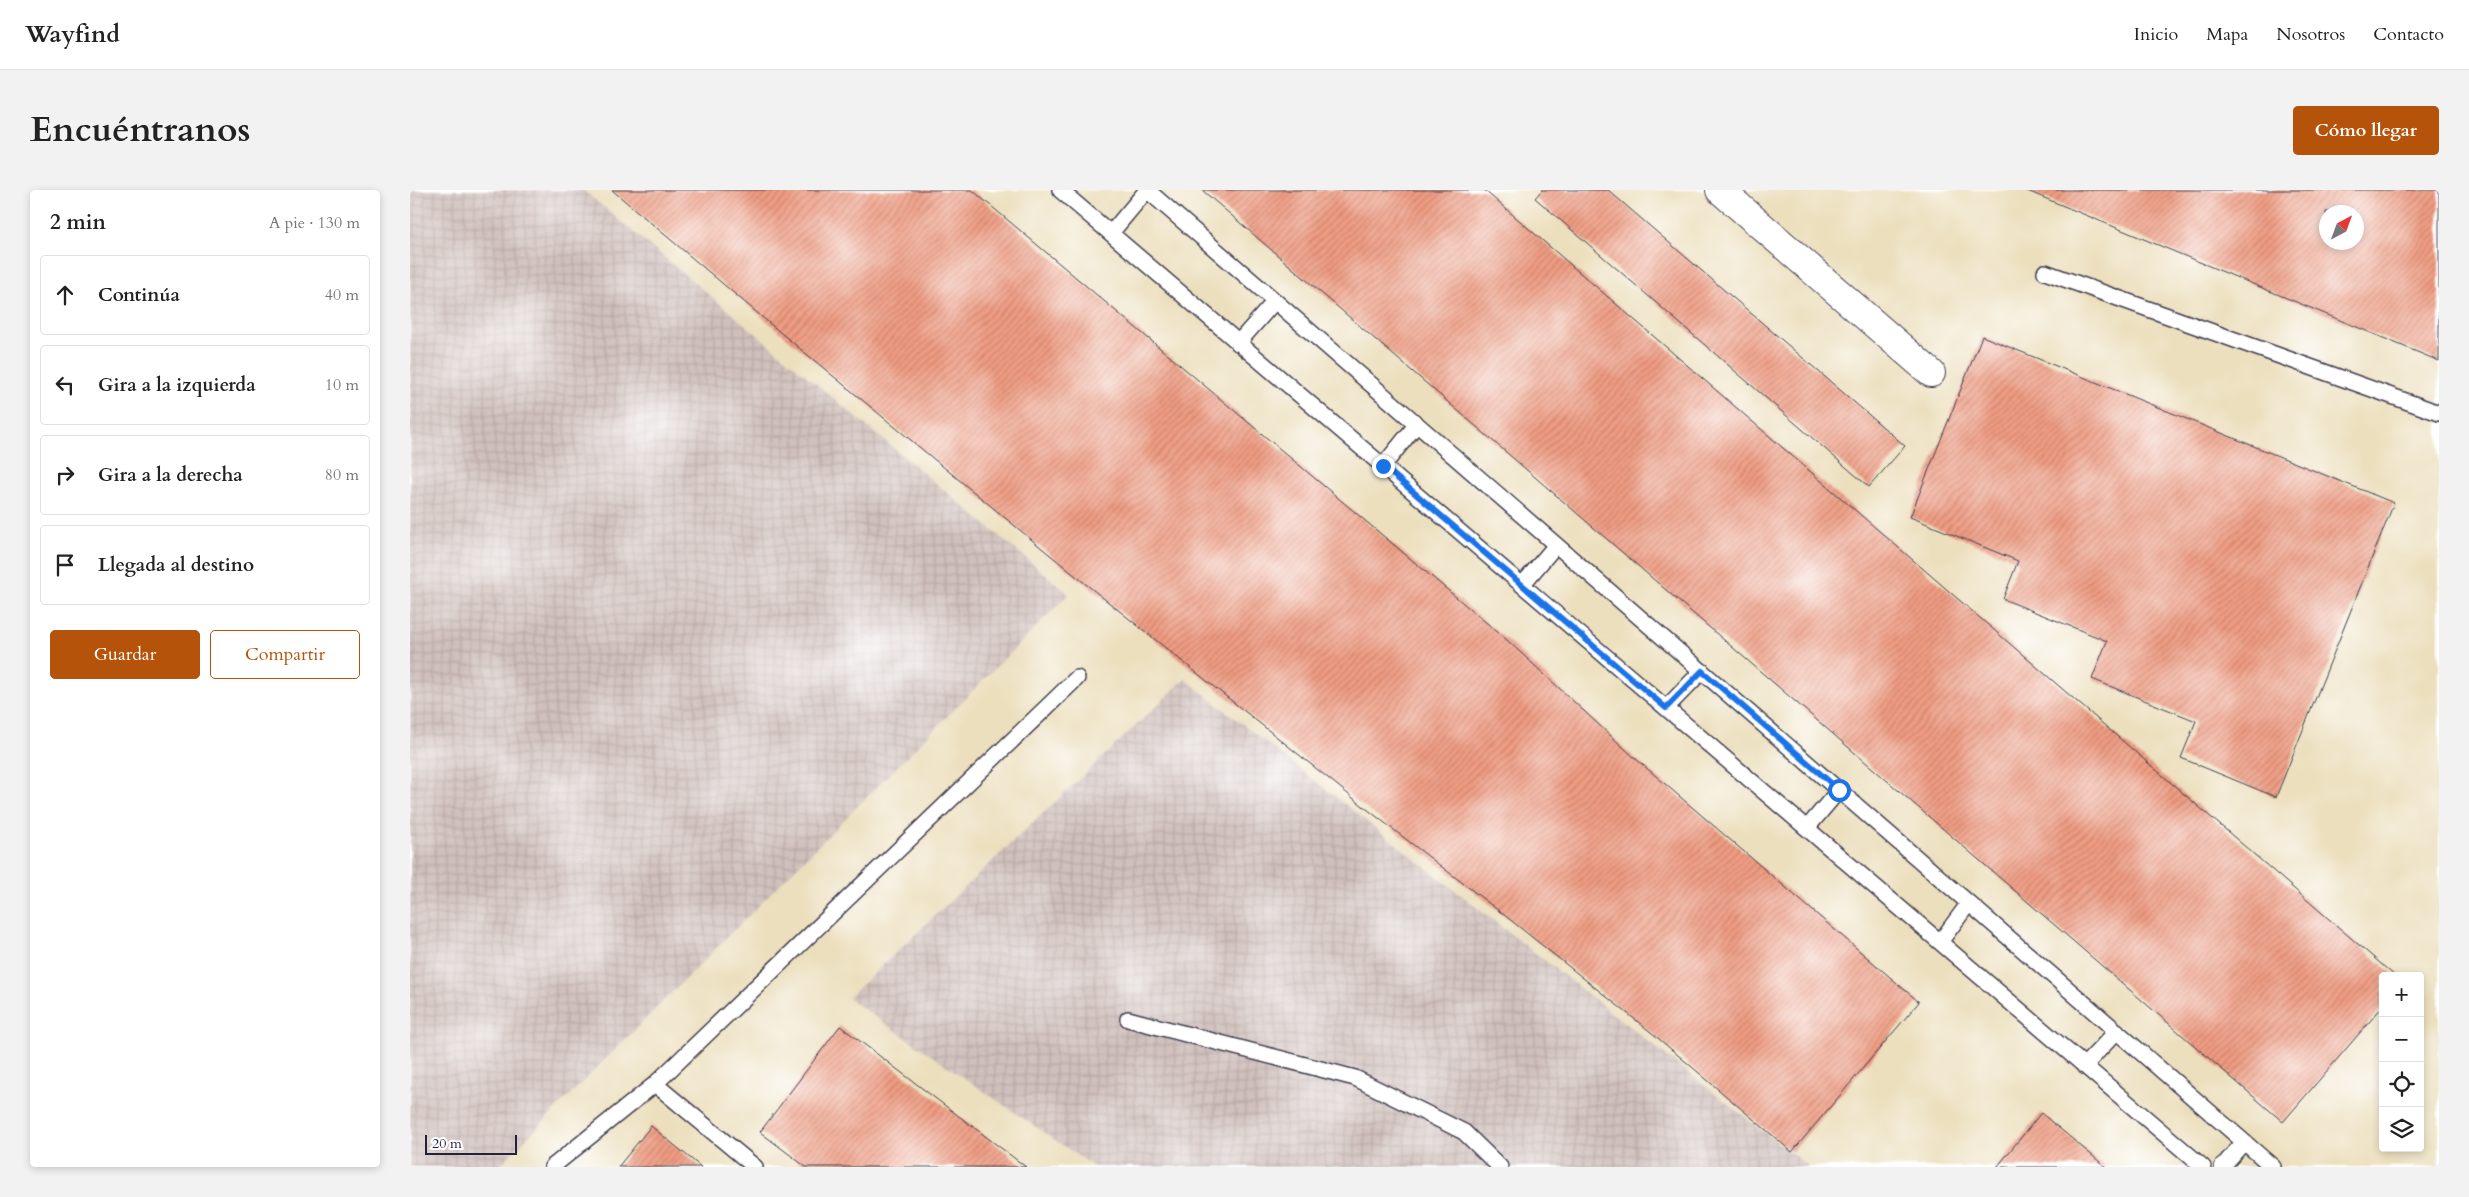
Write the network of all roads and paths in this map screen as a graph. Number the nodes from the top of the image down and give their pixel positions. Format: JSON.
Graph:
{"nodes":[{"id":1,"x":1060,"y":190,"type":"edge"},
{"id":2,"x":1147,"y":190,"type":"edge"},
{"id":3,"x":1720,"y":190,"type":"edge"},
{"id":4,"x":1111,"y":233,"type":"junction"},
{"id":5,"x":2045,"y":272,"type":"dead end"},
{"id":6,"x":1275,"y":301,"type":"junction"},
{"id":7,"x":1238,"y":342,"type":"junction"},
{"id":8,"x":1931,"y":373,"type":"dead end"},
{"id":9,"x":2439,"y":413,"type":"edge"},
{"id":10,"x":1417,"y":424,"type":"junction"},
{"id":11,"x":1383,"y":466,"type":"junction"},
{"id":12,"x":1556,"y":544,"type":"junction"},
{"id":13,"x":1522,"y":585,"type":"junction"},
{"id":14,"x":1702,"y":671,"type":"junction"},
{"id":15,"x":1077,"y":678,"type":"dead end"},
{"id":16,"x":1666,"y":708,"type":"junction"},
{"id":17,"x":1839,"y":790,"type":"junction"},
{"id":18,"x":1807,"y":828,"type":"junction"},
{"id":19,"x":1969,"y":903,"type":"junction"},
{"id":20,"x":1940,"y":942,"type":"junction"},
{"id":21,"x":1128,"y":1019,"type":"dead end"},
{"id":22,"x":2117,"y":1031,"type":"junction"},
{"id":23,"x":2084,"y":1066,"type":"junction"},
{"id":24,"x":655,"y":1084,"type":"junction"},
{"id":25,"x":2244,"y":1142,"type":"junction"},
{"id":26,"x":552,"y":1167,"type":"edge"},
{"id":27,"x":755,"y":1167,"type":"edge"},
{"id":28,"x":1500,"y":1167,"type":"edge"},
{"id":29,"x":2203,"y":1167,"type":"edge"},
{"id":30,"x":2222,"y":1167,"type":"edge"},
{"id":31,"x":2273,"y":1167,"type":"edge"}],
"edges":[{"from":1,"to":4,"type":"lane"},
{"from":2,"to":4,"type":"lane"},
{"from":2,"to":6,"type":"lane"},
{"from":3,"to":8,"type":"street"},
{"from":4,"to":7,"type":"lane"},
{"from":5,"to":9,"type":"lane"},
{"from":6,"to":7,"type":"lane"},
{"from":6,"to":10,"type":"lane"},
{"from":7,"to":11,"type":"lane"},
{"from":10,"to":11,"type":"lane"},
{"from":10,"to":12,"type":"lane"},
{"from":11,"to":13,"type":"lane"},
{"from":12,"to":13,"type":"lane"},
{"from":12,"to":14,"type":"lane"},
{"from":13,"to":16,"type":"lane"},
{"from":14,"to":16,"type":"lane"},
{"from":14,"to":17,"type":"lane"},
{"from":15,"to":24,"type":"lane"},
{"from":16,"to":18,"type":"lane"},
{"from":17,"to":18,"type":"lane"},
{"from":17,"to":19,"type":"lane"},
{"from":18,"to":20,"type":"lane"},
{"from":19,"to":20,"type":"lane"},
{"from":19,"to":22,"type":"lane"},
{"from":20,"to":23,"type":"lane"},
{"from":21,"to":28,"type":"lane"},
{"from":22,"to":23,"type":"lane"},
{"from":22,"to":25,"type":"lane"},
{"from":23,"to":29,"type":"lane"},
{"from":24,"to":26,"type":"lane"},
{"from":24,"to":27,"type":"lane"},
{"from":25,"to":30,"type":"lane"},
{"from":25,"to":31,"type":"lane"}]}
